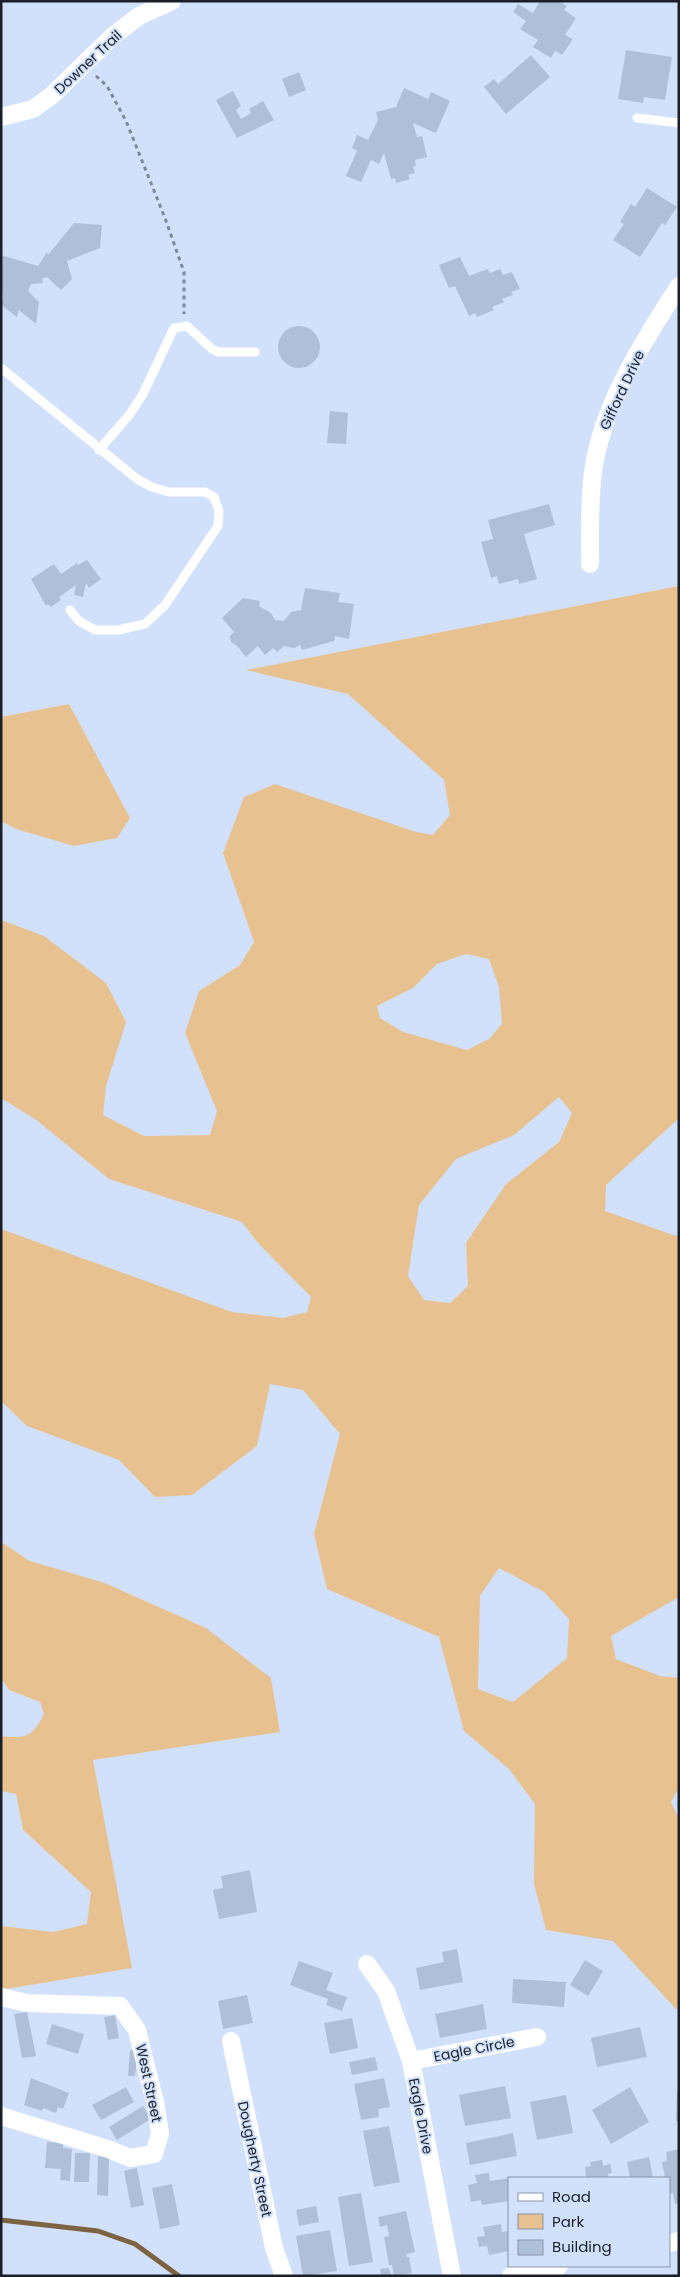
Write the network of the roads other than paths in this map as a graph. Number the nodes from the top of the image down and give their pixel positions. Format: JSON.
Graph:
{"nodes":[{"id":1,"x":172,"y":1,"type":"edge"},
{"id":2,"x":1,"y":118,"type":"edge"},
{"id":3,"x":637,"y":118,"type":"dead end"},
{"id":4,"x":679,"y":123,"type":"edge"},
{"id":5,"x":679,"y":286,"type":"edge"},
{"id":6,"x":255,"y":352,"type":"dead end"},
{"id":7,"x":1,"y":368,"type":"edge"},
{"id":8,"x":99,"y":450,"type":"junction"},
{"id":9,"x":590,"y":564,"type":"dead end"},
{"id":10,"x":70,"y":610,"type":"dead end"},
{"id":11,"x":367,"y":1964,"type":"dead end"},
{"id":12,"x":1,"y":1996,"type":"edge"},
{"id":13,"x":537,"y":2037,"type":"dead end"},
{"id":14,"x":231,"y":2041,"type":"dead end"},
{"id":15,"x":411,"y":2062,"type":"junction"},
{"id":16,"x":1,"y":2116,"type":"edge"},
{"id":17,"x":554,"y":2267,"type":"edge"},
{"id":18,"x":284,"y":2276,"type":"edge"},
{"id":19,"x":452,"y":2276,"type":"edge"},
{"id":20,"x":511,"y":2276,"type":"edge"}],
"edges":[{"from":1,"to":2,"type":"street","name":"Downer Trail"},
{"from":3,"to":4,"type":"lane"},
{"from":5,"to":9,"type":"street","name":"Gifford Drive"},
{"from":6,"to":8,"type":"lane"},
{"from":7,"to":8,"type":"lane"},
{"from":8,"to":10,"type":"lane"},
{"from":11,"to":15,"type":"street","name":"Eagle Drive"},
{"from":12,"to":16,"type":"street","name":"West Street"},
{"from":13,"to":15,"type":"street","name":"Eagle Circle"},
{"from":14,"to":18,"type":"street","name":"Dougherty Street"},
{"from":15,"to":19,"type":"street","name":"Eagle Drive"},
{"from":17,"to":20,"type":"street"}]}
